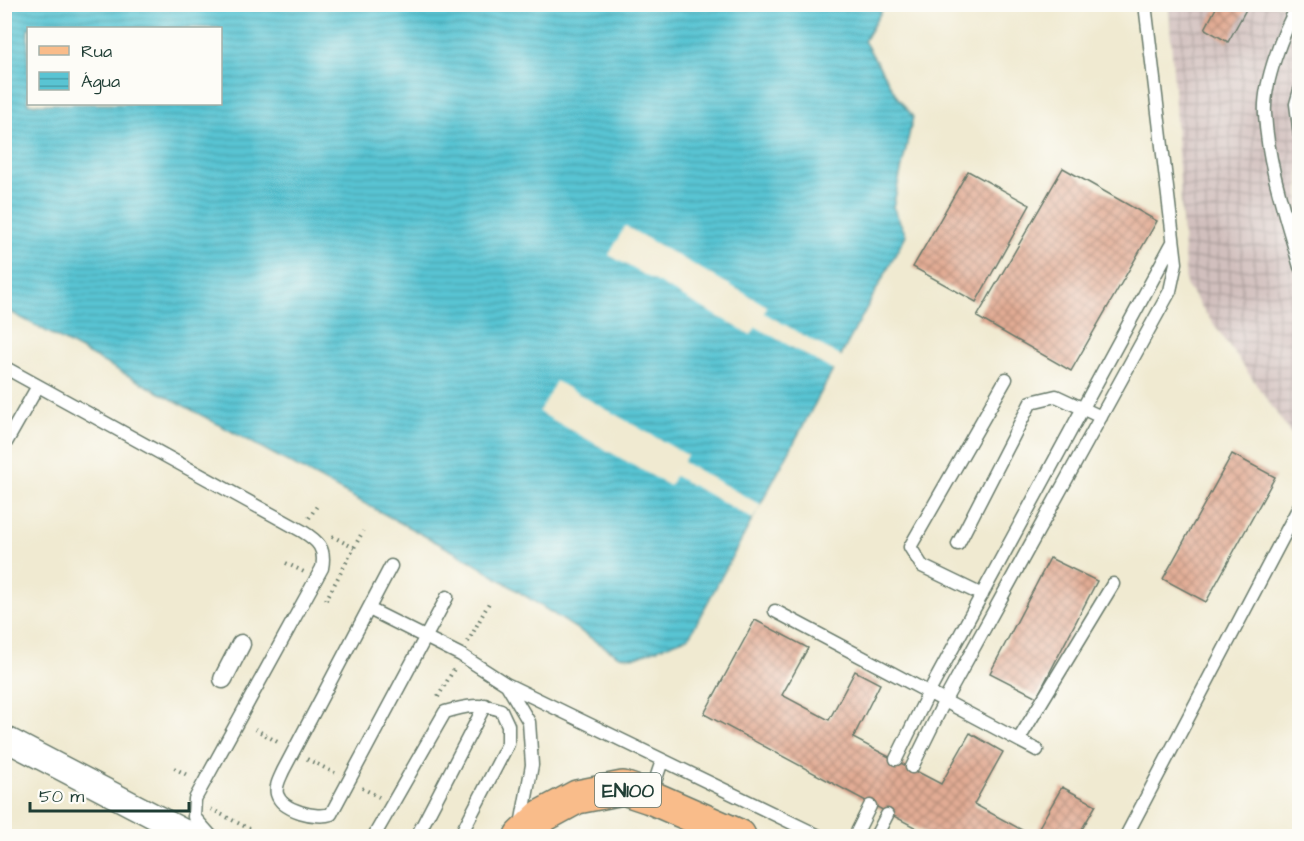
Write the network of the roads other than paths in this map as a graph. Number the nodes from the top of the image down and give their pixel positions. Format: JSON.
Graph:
{"nodes":[{"id":1,"x":1145,"y":4,"type":"edge"},
{"id":2,"x":1299,"y":4,"type":"edge"},
{"id":3,"x":1299,"y":90,"type":"edge"},
{"id":4,"x":1299,"y":135,"type":"edge"},
{"id":5,"x":1174,"y":241,"type":"junction"},
{"id":6,"x":1299,"y":267,"type":"edge"},
{"id":7,"x":4,"y":367,"type":"edge"},
{"id":8,"x":1006,"y":379,"type":"dead end"},
{"id":9,"x":38,"y":386,"type":"junction"},
{"id":10,"x":1083,"y":407,"type":"junction"},
{"id":11,"x":1101,"y":417,"type":"junction"},
{"id":12,"x":4,"y":446,"type":"edge"},
{"id":13,"x":1299,"y":505,"type":"edge"},
{"id":14,"x":958,"y":544,"type":"dead end"},
{"id":15,"x":391,"y":566,"type":"dead end"},
{"id":16,"x":1113,"y":584,"type":"dead end"},
{"id":17,"x":982,"y":595,"type":"junction"},
{"id":18,"x":447,"y":597,"type":"dead end"},
{"id":19,"x":369,"y":609,"type":"junction"},
{"id":20,"x":974,"y":609,"type":"junction"},
{"id":21,"x":776,"y":611,"type":"dead end"},
{"id":22,"x":990,"y":618,"type":"junction"},
{"id":23,"x":426,"y":637,"type":"junction"},
{"id":24,"x":241,"y":644,"type":"dead end"},
{"id":25,"x":223,"y":679,"type":"dead end"},
{"id":26,"x":506,"y":684,"type":"junction"},
{"id":27,"x":929,"y":692,"type":"junction"},
{"id":28,"x":945,"y":700,"type":"junction"},
{"id":29,"x":485,"y":705,"type":"junction"},
{"id":30,"x":4,"y":738,"type":"edge"},
{"id":31,"x":1019,"y":739,"type":"junction"},
{"id":32,"x":1037,"y":750,"type":"dead end"},
{"id":33,"x":4,"y":755,"type":"edge"},
{"id":34,"x":896,"y":759,"type":"dead end"},
{"id":35,"x":662,"y":761,"type":"junction"},
{"id":36,"x":912,"y":767,"type":"dead end"},
{"id":37,"x":650,"y":797,"type":"junction"},
{"id":38,"x":870,"y":806,"type":"dead end"},
{"id":39,"x":887,"y":815,"type":"dead end"},
{"id":40,"x":156,"y":837,"type":"edge"},
{"id":41,"x":192,"y":837,"type":"edge"},
{"id":42,"x":211,"y":837,"type":"edge"},
{"id":43,"x":374,"y":837,"type":"edge"},
{"id":44,"x":417,"y":837,"type":"edge"},
{"id":45,"x":460,"y":837,"type":"edge"},
{"id":46,"x":520,"y":837,"type":"edge"},
{"id":47,"x":739,"y":837,"type":"edge"},
{"id":48,"x":819,"y":837,"type":"edge"},
{"id":49,"x":855,"y":837,"type":"edge"},
{"id":50,"x":876,"y":837,"type":"edge"},
{"id":51,"x":1126,"y":837,"type":"edge"}],
"edges":[{"from":1,"to":5,"type":"lane"},
{"from":2,"to":6,"type":"lane"},
{"from":3,"to":4,"type":"lane"},
{"from":5,"to":10,"type":"lane"},
{"from":5,"to":11,"type":"lane"},
{"from":7,"to":9,"type":"lane"},
{"from":8,"to":17,"type":"lane"},
{"from":9,"to":12,"type":"lane"},
{"from":9,"to":42,"type":"lane"},
{"from":10,"to":11,"type":"lane"},
{"from":10,"to":14,"type":"lane"},
{"from":10,"to":17,"type":"lane"},
{"from":11,"to":22,"type":"lane"},
{"from":13,"to":51,"type":"lane"},
{"from":15,"to":19,"type":"lane"},
{"from":16,"to":31,"type":"lane"},
{"from":17,"to":20,"type":"lane"},
{"from":18,"to":23,"type":"lane"},
{"from":19,"to":23,"type":"lane"},
{"from":19,"to":23,"type":"lane"},
{"from":20,"to":22,"type":"lane"},
{"from":20,"to":27,"type":"lane"},
{"from":21,"to":27,"type":"lane"},
{"from":22,"to":28,"type":"lane"},
{"from":23,"to":26,"type":"lane"},
{"from":24,"to":25,"type":"street"},
{"from":26,"to":35,"type":"lane"},
{"from":26,"to":46,"type":"lane"},
{"from":27,"to":28,"type":"lane"},
{"from":27,"to":34,"type":"lane"},
{"from":28,"to":31,"type":"lane"},
{"from":28,"to":36,"type":"lane"},
{"from":29,"to":43,"type":"lane"},
{"from":29,"to":44,"type":"lane"},
{"from":29,"to":45,"type":"lane"},
{"from":30,"to":41,"type":"street"},
{"from":31,"to":32,"type":"lane"},
{"from":33,"to":40,"type":"street"},
{"from":35,"to":37,"type":"lane"},
{"from":35,"to":48,"type":"lane"},
{"from":37,"to":46,"type":"main road","number":"EN100"},
{"from":37,"to":47,"type":"main road","number":"EN100"},
{"from":38,"to":49,"type":"lane"},
{"from":39,"to":50,"type":"lane"}]}
